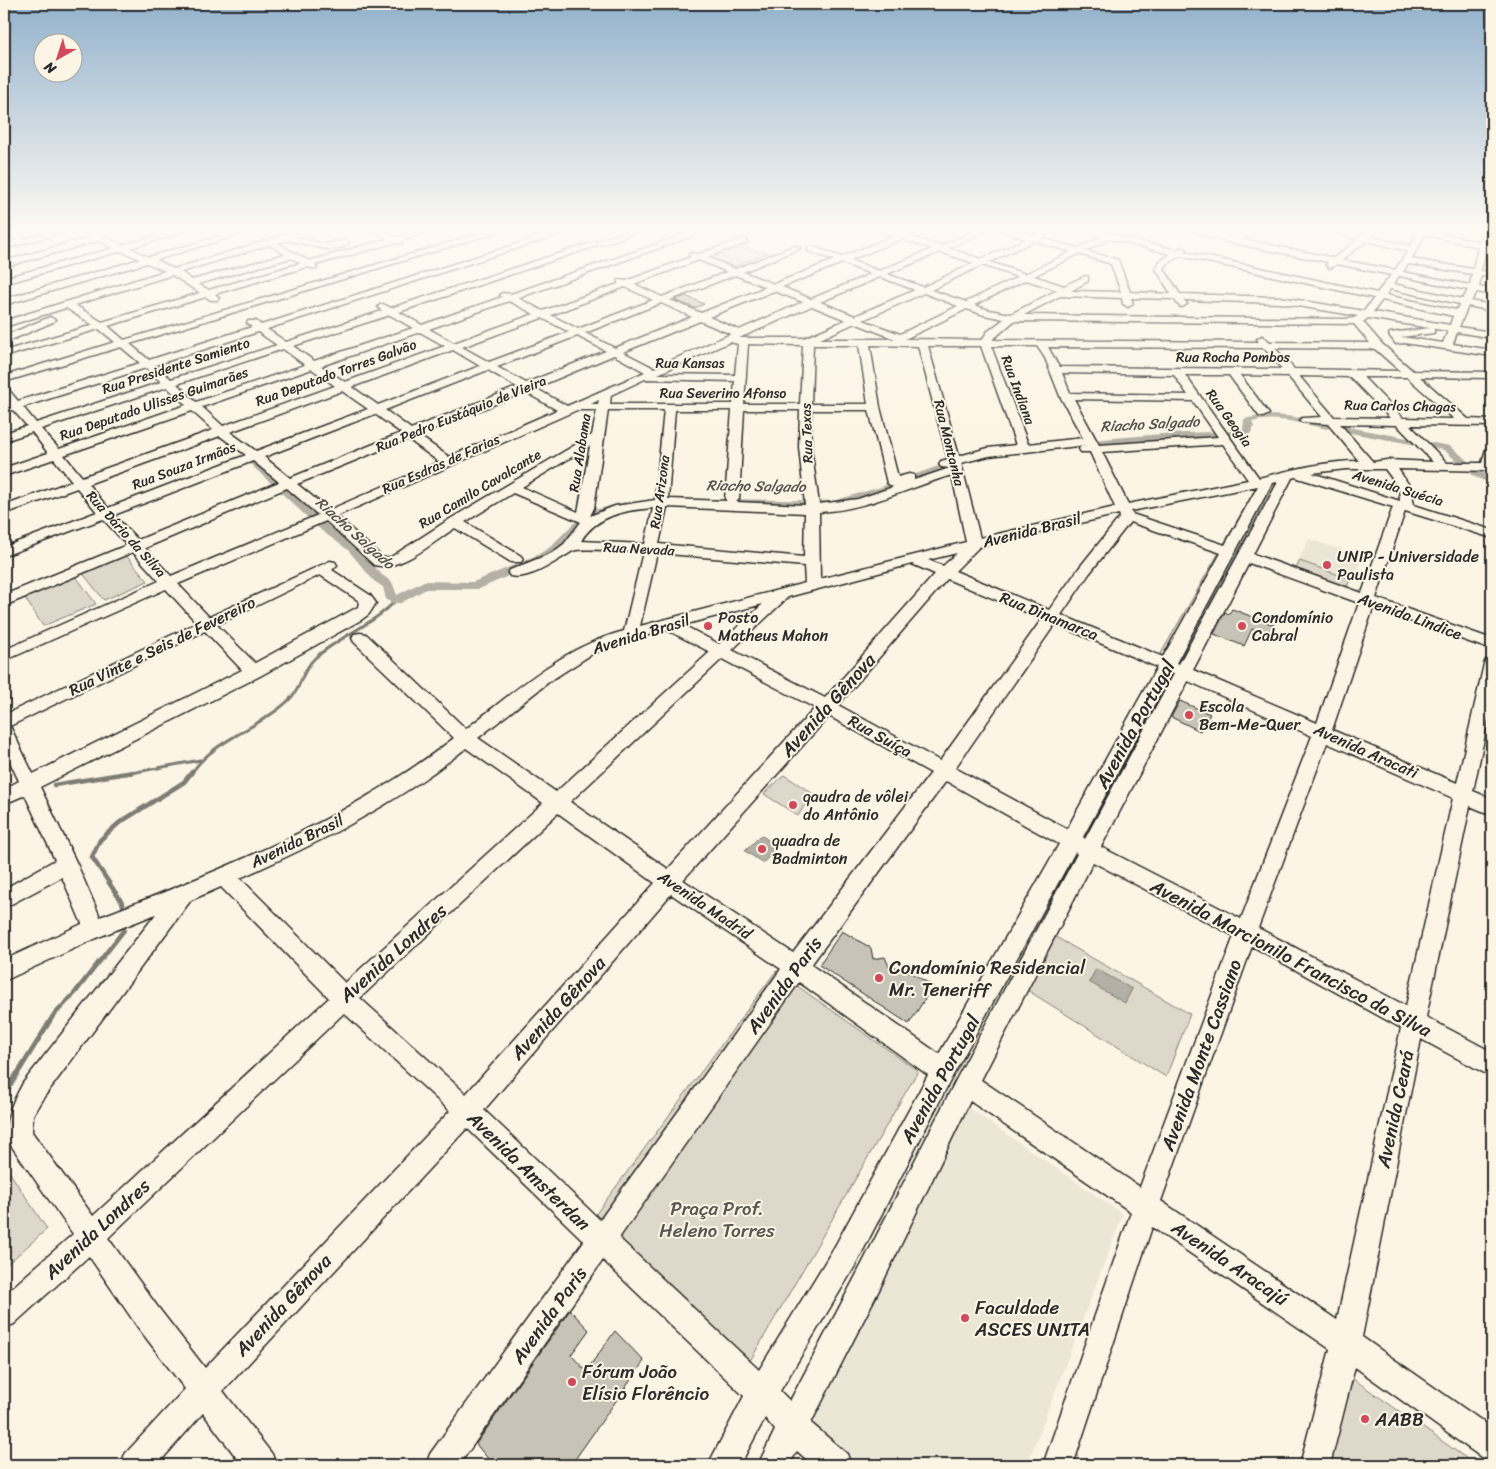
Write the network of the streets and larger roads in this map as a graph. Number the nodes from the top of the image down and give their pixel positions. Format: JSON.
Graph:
{"nodes":[{"id":1,"x":1177,"y":297,"type":"edge"},
{"id":2,"x":1380,"y":297,"type":"edge"},
{"id":3,"x":19,"y":298,"type":"edge"},
{"id":4,"x":98,"y":298,"type":"edge"},
{"id":5,"x":195,"y":298,"type":"edge"},
{"id":6,"x":213,"y":298,"type":"edge"},
{"id":7,"x":275,"y":298,"type":"edge"},
{"id":8,"x":352,"y":298,"type":"edge"},
{"id":9,"x":365,"y":298,"type":"edge"},
{"id":10,"x":432,"y":298,"type":"edge"},
{"id":11,"x":510,"y":298,"type":"joint"},
{"id":12,"x":588,"y":298,"type":"edge"},
{"id":13,"x":655,"y":298,"type":"edge"},
{"id":14,"x":666,"y":298,"type":"edge"},
{"id":15,"x":747,"y":298,"type":"edge"},
{"id":16,"x":800,"y":298,"type":"edge"},
{"id":17,"x":823,"y":298,"type":"edge"},
{"id":18,"x":906,"y":298,"type":"edge"},
{"id":19,"x":945,"y":298,"type":"edge"},
{"id":20,"x":982,"y":298,"type":"edge"},
{"id":21,"x":1053,"y":298,"type":"edge"},
{"id":22,"x":1078,"y":298,"type":"edge"},
{"id":23,"x":1118,"y":298,"type":"edge"},
{"id":24,"x":1127,"y":298,"type":"edge"},
{"id":25,"x":1228,"y":298,"type":"edge"},
{"id":26,"x":1260,"y":298,"type":"edge"},
{"id":27,"x":1281,"y":298,"type":"edge"},
{"id":28,"x":1288,"y":298,"type":"edge"},
{"id":29,"x":1383,"y":298,"type":"edge"},
{"id":30,"x":1444,"y":298,"type":"edge"},
{"id":31,"x":1469,"y":298,"type":"edge"},
{"id":32,"x":660,"y":300,"type":"junction"},
{"id":33,"x":1284,"y":300,"type":"junction"},
{"id":34,"x":4,"y":302,"type":"edge"},
{"id":35,"x":812,"y":302,"type":"junction"},
{"id":36,"x":1466,"y":302,"type":"junction"},
{"id":37,"x":966,"y":305,"type":"junction"},
{"id":38,"x":72,"y":307,"type":"junction"},
{"id":39,"x":4,"y":308,"type":"edge"},
{"id":40,"x":1492,"y":308,"type":"edge"},
{"id":41,"x":234,"y":310,"type":"junction"},
{"id":42,"x":390,"y":311,"type":"junction"},
{"id":43,"x":1073,"y":313,"type":"junction"},
{"id":44,"x":542,"y":314,"type":"junction"},
{"id":45,"x":1367,"y":314,"type":"junction"},
{"id":46,"x":1459,"y":314,"type":"junction"},
{"id":47,"x":699,"y":317,"type":"junction"},
{"id":48,"x":23,"y":318,"type":"junction"},
{"id":49,"x":1014,"y":318,"type":"junction"},
{"id":50,"x":855,"y":320,"type":"junction"},
{"id":51,"x":1246,"y":321,"type":"junction"},
{"id":52,"x":1357,"y":321,"type":"junction"},
{"id":53,"x":1303,"y":322,"type":"junction"},
{"id":54,"x":1492,"y":323,"type":"edge"},
{"id":55,"x":4,"y":324,"type":"edge"},
{"id":56,"x":100,"y":325,"type":"junction"},
{"id":57,"x":259,"y":328,"type":"junction"},
{"id":58,"x":420,"y":328,"type":"junction"},
{"id":59,"x":1453,"y":329,"type":"junction"},
{"id":60,"x":577,"y":331,"type":"junction"},
{"id":61,"x":1134,"y":332,"type":"junction"},
{"id":62,"x":1202,"y":333,"type":"junction"},
{"id":63,"x":1492,"y":336,"type":"edge"},
{"id":64,"x":741,"y":337,"type":"junction"},
{"id":65,"x":4,"y":340,"type":"edge"},
{"id":66,"x":808,"y":340,"type":"junction"},
{"id":67,"x":904,"y":340,"type":"junction"},
{"id":68,"x":864,"y":342,"type":"junction"},
{"id":69,"x":922,"y":342,"type":"junction"},
{"id":70,"x":985,"y":343,"type":"junction"},
{"id":71,"x":122,"y":344,"type":"junction"},
{"id":72,"x":1040,"y":344,"type":"junction"},
{"id":73,"x":1267,"y":344,"type":"junction"},
{"id":74,"x":285,"y":346,"type":"junction"},
{"id":75,"x":1327,"y":346,"type":"junction"},
{"id":76,"x":1378,"y":346,"type":"junction"},
{"id":77,"x":1447,"y":346,"type":"junction"},
{"id":78,"x":452,"y":348,"type":"junction"},
{"id":79,"x":614,"y":351,"type":"junction"},
{"id":80,"x":1492,"y":353,"type":"edge"},
{"id":81,"x":4,"y":354,"type":"edge"},
{"id":82,"x":147,"y":363,"type":"junction"},
{"id":83,"x":314,"y":365,"type":"junction"},
{"id":84,"x":487,"y":366,"type":"junction"},
{"id":85,"x":1056,"y":370,"type":"junction"},
{"id":86,"x":654,"y":372,"type":"junction"},
{"id":87,"x":1178,"y":372,"type":"junction"},
{"id":88,"x":1290,"y":372,"type":"junction"},
{"id":89,"x":1233,"y":373,"type":"junction"},
{"id":90,"x":1354,"y":374,"type":"junction"},
{"id":91,"x":1411,"y":374,"type":"junction"},
{"id":92,"x":1492,"y":375,"type":"edge"},
{"id":93,"x":639,"y":378,"type":"junction"},
{"id":94,"x":741,"y":378,"type":"junction"},
{"id":95,"x":4,"y":379,"type":"edge"},
{"id":96,"x":169,"y":384,"type":"junction"},
{"id":97,"x":344,"y":387,"type":"junction"},
{"id":98,"x":524,"y":388,"type":"junction"},
{"id":99,"x":4,"y":391,"type":"edge"},
{"id":100,"x":606,"y":393,"type":"junction"},
{"id":101,"x":1066,"y":396,"type":"junction"},
{"id":102,"x":1195,"y":398,"type":"junction"},
{"id":103,"x":9,"y":407,"type":"edge"},
{"id":104,"x":195,"y":407,"type":"junction"},
{"id":105,"x":603,"y":407,"type":"junction"},
{"id":106,"x":670,"y":407,"type":"junction"},
{"id":107,"x":874,"y":407,"type":"junction"},
{"id":108,"x":570,"y":408,"type":"junction"},
{"id":109,"x":740,"y":408,"type":"junction"},
{"id":110,"x":806,"y":408,"type":"junction"},
{"id":111,"x":376,"y":409,"type":"junction"},
{"id":112,"x":1263,"y":414,"type":"dead end"},
{"id":113,"x":1306,"y":420,"type":"dead end"},
{"id":114,"x":1329,"y":420,"type":"junction"},
{"id":115,"x":1399,"y":421,"type":"junction"},
{"id":116,"x":1464,"y":422,"type":"junction"},
{"id":117,"x":1492,"y":422,"type":"edge"},
{"id":118,"x":34,"y":427,"type":"junction"},
{"id":119,"x":220,"y":430,"type":"junction"},
{"id":120,"x":411,"y":434,"type":"junction"},
{"id":121,"x":4,"y":437,"type":"edge"},
{"id":122,"x":597,"y":437,"type":"junction"},
{"id":123,"x":1225,"y":437,"type":"junction"},
{"id":124,"x":1093,"y":445,"type":"junction"},
{"id":125,"x":1023,"y":447,"type":"junction"},
{"id":126,"x":1492,"y":449,"type":"edge"},
{"id":127,"x":56,"y":453,"type":"junction"},
{"id":128,"x":254,"y":455,"type":"junction"},
{"id":129,"x":447,"y":462,"type":"junction"},
{"id":130,"x":1368,"y":464,"type":"junction"},
{"id":131,"x":1386,"y":464,"type":"junction"},
{"id":132,"x":956,"y":465,"type":"junction"},
{"id":133,"x":1444,"y":467,"type":"junction"},
{"id":134,"x":1479,"y":467,"type":"edge"},
{"id":135,"x":4,"y":472,"type":"edge"},
{"id":136,"x":1276,"y":478,"type":"junction"},
{"id":137,"x":80,"y":482,"type":"junction"},
{"id":138,"x":283,"y":486,"type":"junction"},
{"id":139,"x":513,"y":488,"type":"junction"},
{"id":140,"x":732,"y":499,"type":"junction"},
{"id":141,"x":661,"y":500,"type":"junction"},
{"id":142,"x":812,"y":504,"type":"junction"},
{"id":143,"x":1404,"y":507,"type":"junction"},
{"id":144,"x":4,"y":510,"type":"edge"},
{"id":145,"x":105,"y":513,"type":"junction"},
{"id":146,"x":1125,"y":513,"type":"junction"},
{"id":147,"x":321,"y":518,"type":"junction"},
{"id":148,"x":454,"y":522,"type":"junction"},
{"id":149,"x":1492,"y":534,"type":"edge"},
{"id":150,"x":974,"y":544,"type":"junction"},
{"id":151,"x":571,"y":545,"type":"junction"},
{"id":152,"x":136,"y":547,"type":"junction"},
{"id":153,"x":650,"y":548,"type":"junction"},
{"id":154,"x":4,"y":552,"type":"edge"},
{"id":155,"x":1237,"y":553,"type":"junction"},
{"id":156,"x":913,"y":559,"type":"junction"},
{"id":157,"x":810,"y":562,"type":"junction"},
{"id":158,"x":944,"y":573,"type":"junction"},
{"id":159,"x":168,"y":582,"type":"junction"},
{"id":160,"x":814,"y":586,"type":"junction"},
{"id":161,"x":784,"y":594,"type":"junction"},
{"id":162,"x":1366,"y":600,"type":"junction"},
{"id":163,"x":4,"y":601,"type":"edge"},
{"id":164,"x":1052,"y":616,"type":"junction"},
{"id":165,"x":207,"y":624,"type":"junction"},
{"id":166,"x":668,"y":624,"type":"junction"},
{"id":167,"x":631,"y":634,"type":"junction"},
{"id":168,"x":360,"y":638,"type":"dead end"},
{"id":169,"x":1492,"y":645,"type":"edge"},
{"id":170,"x":719,"y":653,"type":"junction"},
{"id":171,"x":4,"y":656,"type":"edge"},
{"id":172,"x":1492,"y":664,"type":"edge"},
{"id":173,"x":1176,"y":668,"type":"junction"},
{"id":174,"x":254,"y":672,"type":"junction"},
{"id":175,"x":828,"y":707,"type":"junction"},
{"id":176,"x":4,"y":722,"type":"edge"},
{"id":177,"x":4,"y":731,"type":"edge"},
{"id":178,"x":1323,"y":731,"type":"junction"},
{"id":179,"x":466,"y":739,"type":"junction"},
{"id":180,"x":943,"y":771,"type":"junction"},
{"id":181,"x":30,"y":784,"type":"junction"},
{"id":182,"x":1464,"y":794,"type":"junction"},
{"id":183,"x":4,"y":797,"type":"edge"},
{"id":184,"x":558,"y":803,"type":"junction"},
{"id":185,"x":1492,"y":807,"type":"edge"},
{"id":186,"x":1081,"y":845,"type":"junction"},
{"id":187,"x":67,"y":864,"type":"junction"},
{"id":188,"x":224,"y":876,"type":"junction"},
{"id":189,"x":670,"y":882,"type":"junction"},
{"id":190,"x":184,"y":894,"type":"junction"},
{"id":191,"x":4,"y":898,"type":"edge"},
{"id":192,"x":94,"y":929,"type":"junction"},
{"id":193,"x":1246,"y":932,"type":"junction"},
{"id":194,"x":796,"y":967,"type":"junction"},
{"id":195,"x":4,"y":971,"type":"edge"},
{"id":196,"x":344,"y":998,"type":"junction"},
{"id":197,"x":1413,"y":1024,"type":"junction"},
{"id":198,"x":1492,"y":1065,"type":"edge"},
{"id":199,"x":943,"y":1071,"type":"junction"},
{"id":200,"x":966,"y":1084,"type":"junction"},
{"id":201,"x":467,"y":1111,"type":"junction"},
{"id":202,"x":1146,"y":1206,"type":"junction"},
{"id":203,"x":90,"y":1236,"type":"junction"},
{"id":204,"x":602,"y":1240,"type":"junction"},
{"id":205,"x":4,"y":1314,"type":"edge"},
{"id":206,"x":1346,"y":1343,"type":"junction"},
{"id":207,"x":203,"y":1391,"type":"junction"},
{"id":208,"x":762,"y":1393,"type":"junction"},
{"id":209,"x":793,"y":1427,"type":"junction"},
{"id":210,"x":1492,"y":1446,"type":"edge"},
{"id":211,"x":136,"y":1465,"type":"edge"},
{"id":212,"x":261,"y":1465,"type":"edge"},
{"id":213,"x":441,"y":1465,"type":"edge"},
{"id":214,"x":723,"y":1465,"type":"edge"},
{"id":215,"x":773,"y":1465,"type":"edge"},
{"id":216,"x":836,"y":1465,"type":"edge"},
{"id":217,"x":1058,"y":1465,"type":"edge"},
{"id":218,"x":1315,"y":1465,"type":"edge"}],
"edges":[{"from":1,"to":62,"type":"street"},
{"from":2,"to":45,"type":"street"},
{"from":3,"to":34,"type":"street"},
{"from":4,"to":38,"type":"street"},
{"from":5,"to":56,"type":"street"},
{"from":6,"to":41,"type":"street"},
{"from":7,"to":41,"type":"street"},
{"from":8,"to":57,"type":"street"},
{"from":9,"to":42,"type":"street"},
{"from":10,"to":42,"type":"street","name":"Rua Presidente Samiento"},
{"from":11,"to":44,"type":"street"},
{"from":11,"to":58,"type":"street","name":"Rua Deputado Ulisses Guimarães"},
{"from":12,"to":44,"type":"street","name":"Rua Deputado Torres Galvão"},
{"from":13,"to":32,"type":"street"},
{"from":14,"to":32,"type":"street","name":"Rua Souza Irmãos"},
{"from":15,"to":47,"type":"street","name":"Rua Pedro Eustáquio de Vieira"},
{"from":16,"to":35,"type":"street"},
{"from":17,"to":35,"type":"street"},
{"from":18,"to":50,"type":"street"},
{"from":19,"to":37,"type":"street"},
{"from":20,"to":37,"type":"street"},
{"from":21,"to":43,"type":"street"},
{"from":22,"to":43,"type":"street"},
{"from":23,"to":43,"type":"street"},
{"from":24,"to":61,"type":"street"},
{"from":25,"to":51,"type":"street"},
{"from":26,"to":33,"type":"street"},
{"from":27,"to":33,"type":"street"},
{"from":28,"to":33,"type":"street"},
{"from":29,"to":46,"type":"street"},
{"from":30,"to":36,"type":"street"},
{"from":31,"to":36,"type":"street"},
{"from":32,"to":47,"type":"street"},
{"from":32,"to":60,"type":"street","name":"Rua Souza Irmãos"},
{"from":33,"to":45,"type":"street"},
{"from":33,"to":53,"type":"street"},
{"from":35,"to":50,"type":"street"},
{"from":35,"to":64,"type":"street"},
{"from":36,"to":40,"type":"street"},
{"from":36,"to":46,"type":"street"},
{"from":37,"to":49,"type":"street"},
{"from":37,"to":67,"type":"street"},
{"from":38,"to":48,"type":"street"},
{"from":38,"to":56,"type":"street"},
{"from":38,"to":65,"type":"street"},
{"from":39,"to":48,"type":"street"},
{"from":41,"to":57,"type":"street"},
{"from":41,"to":71,"type":"street"},
{"from":42,"to":58,"type":"street"},
{"from":42,"to":74,"type":"street","name":"Rua Presidente Samiento"},
{"from":43,"to":49,"type":"street"},
{"from":43,"to":49,"type":"street"},
{"from":43,"to":61,"type":"street"},
{"from":43,"to":61,"type":"street"},
{"from":43,"to":72,"type":"street"},
{"from":44,"to":60,"type":"street"},
{"from":44,"to":78,"type":"street","name":"Rua Deputado Torres Galvão"},
{"from":45,"to":52,"type":"street"},
{"from":45,"to":59,"type":"street"},
{"from":46,"to":59,"type":"street"},
{"from":47,"to":64,"type":"street"},
{"from":47,"to":79,"type":"street","name":"Rua Pedro Eustáquio de Vieira"},
{"from":48,"to":55,"type":"street"},
{"from":49,"to":70,"type":"street"},
{"from":50,"to":66,"type":"street"},
{"from":50,"to":67,"type":"street"},
{"from":51,"to":53,"type":"street"},
{"from":51,"to":62,"type":"street"},
{"from":51,"to":73,"type":"street"},
{"from":52,"to":53,"type":"street"},
{"from":52,"to":76,"type":"street"},
{"from":53,"to":75,"type":"street"},
{"from":54,"to":59,"type":"street"},
{"from":56,"to":71,"type":"street"},
{"from":56,"to":81,"type":"street"},
{"from":57,"to":74,"type":"street"},
{"from":57,"to":82,"type":"street"},
{"from":58,"to":78,"type":"street"},
{"from":58,"to":83,"type":"street","name":"Rua Deputado Ulisses Guimarães"},
{"from":59,"to":63,"type":"street"},
{"from":59,"to":77,"type":"street"},
{"from":59,"to":77,"type":"street"},
{"from":60,"to":79,"type":"street"},
{"from":60,"to":84,"type":"street","name":"Rua Souza Irmãos"},
{"from":61,"to":62,"type":"street"},
{"from":61,"to":62,"type":"street"},
{"from":62,"to":73,"type":"street"},
{"from":64,"to":66,"type":"street"},
{"from":64,"to":86,"type":"street","name":"Rua Esdras de Farias"},
{"from":64,"to":94,"type":"street"},
{"from":66,"to":68,"type":"street"},
{"from":66,"to":110,"type":"street","name":"Rua Texas"},
{"from":67,"to":68,"type":"street"},
{"from":67,"to":69,"type":"street"},
{"from":68,"to":107,"type":"street"},
{"from":69,"to":70,"type":"street"},
{"from":69,"to":132,"type":"street","name":"Rua Montanha"},
{"from":70,"to":72,"type":"street"},
{"from":70,"to":125,"type":"street","name":"Rua Indiana"},
{"from":71,"to":82,"type":"street"},
{"from":71,"to":95,"type":"street"},
{"from":72,"to":85,"type":"street"},
{"from":73,"to":75,"type":"street"},
{"from":73,"to":88,"type":"street"},
{"from":74,"to":83,"type":"street"},
{"from":74,"to":96,"type":"street","name":"Rua Presidente Samiento"},
{"from":75,"to":76,"type":"street"},
{"from":76,"to":91,"type":"street"},
{"from":77,"to":80,"type":"street"},
{"from":78,"to":84,"type":"street"},
{"from":78,"to":97,"type":"street","name":"Rua Deputado Torres Galvão"},
{"from":79,"to":86,"type":"street"},
{"from":79,"to":98,"type":"street","name":"Rua Pedro Eustáquio de Vieira"},
{"from":82,"to":96,"type":"street"},
{"from":82,"to":103,"type":"street"},
{"from":83,"to":97,"type":"street"},
{"from":83,"to":104,"type":"street","name":"Rua Deputado Ulisses Guimarães"},
{"from":84,"to":98,"type":"street"},
{"from":84,"to":111,"type":"street","name":"Rua Souza Irmãos"},
{"from":85,"to":87,"type":"street","name":"Rua Rocha Pombos"},
{"from":85,"to":101,"type":"street"},
{"from":86,"to":93,"type":"street","name":"Rua Esdras de Farias"},
{"from":87,"to":89,"type":"street","name":"Rua Rocha Pombos"},
{"from":87,"to":102,"type":"street","name":"Rua Geogia"},
{"from":88,"to":89,"type":"street","name":"Rua Rocha Pombos"},
{"from":88,"to":90,"type":"street","name":"Rua Rocha Pombos"},
{"from":88,"to":114,"type":"street"},
{"from":89,"to":112,"type":"street"},
{"from":90,"to":91,"type":"street","name":"Rua Rocha Pombos"},
{"from":90,"to":115,"type":"street"},
{"from":91,"to":92,"type":"street","name":"Rua Rocha Pombos"},
{"from":91,"to":116,"type":"street"},
{"from":93,"to":94,"type":"street","name":"Rua Kansas"},
{"from":93,"to":100,"type":"street","name":"Rua Esdras de Farias"},
{"from":94,"to":109,"type":"street"},
{"from":96,"to":104,"type":"street"},
{"from":96,"to":118,"type":"street","name":"Rua Presidente Samiento"},
{"from":97,"to":111,"type":"street"},
{"from":97,"to":119,"type":"street","name":"Rua Deputado Torres Galvão"},
{"from":98,"to":108,"type":"street"},
{"from":98,"to":120,"type":"street","name":"Rua Pedro Eustáquio de Vieira"},
{"from":99,"to":103,"type":"street","name":"Rua Dário da Silva"},
{"from":100,"to":105,"type":"street","name":"Rua Alabama"},
{"from":100,"to":108,"type":"street","name":"Rua Esdras de Farias"},
{"from":101,"to":102,"type":"street"},
{"from":101,"to":124,"type":"street"},
{"from":102,"to":123,"type":"street","name":"Rua Geogia"},
{"from":103,"to":118,"type":"street","name":"Rua Dário da Silva"},
{"from":104,"to":119,"type":"street"},
{"from":104,"to":127,"type":"street","name":"Rua Deputado Ulisses Guimarães"},
{"from":105,"to":106,"type":"street","name":"Rua Severino Afonso"},
{"from":105,"to":108,"type":"street","name":"Rua Severino Afonso"},
{"from":105,"to":122,"type":"street","name":"Rua Alabama"},
{"from":106,"to":109,"type":"street","name":"Rua Severino Afonso"},
{"from":106,"to":141,"type":"street","name":"Rua Arizona"},
{"from":107,"to":110,"type":"street","name":"Rua Severino Afonso"},
{"from":107,"to":132,"type":"street"},
{"from":108,"to":129,"type":"street","name":"Rua Esdras de Farias"},
{"from":109,"to":110,"type":"street","name":"Rua Severino Afonso"},
{"from":109,"to":140,"type":"street"},
{"from":110,"to":142,"type":"street","name":"Rua Texas"},
{"from":111,"to":120,"type":"street"},
{"from":111,"to":128,"type":"street","name":"Rua Souza Irmãos"},
{"from":113,"to":114,"type":"street","name":"Rua Carlos Chagas"},
{"from":114,"to":115,"type":"street","name":"Rua Carlos Chagas"},
{"from":114,"to":130,"type":"street"},
{"from":115,"to":116,"type":"street","name":"Rua Carlos Chagas"},
{"from":115,"to":133,"type":"street"},
{"from":116,"to":117,"type":"street","name":"Rua Carlos Chagas"},
{"from":118,"to":121,"type":"street","name":"Rua Presidente Samiento"},
{"from":118,"to":127,"type":"street","name":"Rua Dário da Silva"},
{"from":119,"to":128,"type":"street"},
{"from":119,"to":137,"type":"street","name":"Rua Deputado Torres Galvão"},
{"from":120,"to":129,"type":"street"},
{"from":120,"to":138,"type":"street","name":"Rua Pedro Eustáquio de Vieira"},
{"from":122,"to":139,"type":"street","name":"Rua Camilo Cavalcante"},
{"from":122,"to":139,"type":"street","name":"Rua Alabama"},
{"from":123,"to":124,"type":"street"},
{"from":123,"to":136,"type":"street","name":"Rua Geogia"},
{"from":124,"to":125,"type":"street"},
{"from":124,"to":132,"type":"street"},
{"from":124,"to":146,"type":"street"},
{"from":125,"to":132,"type":"street"},
{"from":126,"to":134,"type":"street"},
{"from":127,"to":135,"type":"street","name":"Rua Deputado Ulisses Guimarães"},
{"from":127,"to":137,"type":"street","name":"Rua Dário da Silva"},
{"from":128,"to":138,"type":"street"},
{"from":128,"to":145,"type":"street","name":"Rua Souza Irmãos"},
{"from":129,"to":147,"type":"street","name":"Rua Esdras de Farias"},
{"from":130,"to":131,"type":"street","name":"Avenida Brasil"},
{"from":130,"to":136,"type":"street","name":"Avenida Brasil"},
{"from":131,"to":133,"type":"street","name":"Avenida Brasil"},
{"from":131,"to":143,"type":"street"},
{"from":132,"to":142,"type":"street"},
{"from":132,"to":150,"type":"street","name":"Rua Montanha"},
{"from":133,"to":134,"type":"street","name":"Avenida Brasil"},
{"from":136,"to":143,"type":"street","name":"Avenida Suécia"},
{"from":136,"to":146,"type":"street","name":"Avenida Brasil"},
{"from":136,"to":155,"type":"street","name":"Avenida Portugal"},
{"from":137,"to":144,"type":"street","name":"Rua Deputado Torres Galvão"},
{"from":137,"to":145,"type":"street","name":"Rua Dário da Silva"},
{"from":138,"to":147,"type":"street"},
{"from":138,"to":152,"type":"street","name":"Rua Pedro Eustáquio de Vieira"},
{"from":139,"to":148,"type":"street","name":"Rua Camilo Cavalcante"},
{"from":140,"to":141,"type":"street"},
{"from":140,"to":142,"type":"street"},
{"from":141,"to":142,"type":"street"},
{"from":141,"to":151,"type":"street","name":"Rua Nevada"},
{"from":141,"to":153,"type":"street","name":"Rua Arizona"},
{"from":142,"to":157,"type":"street","name":"Rua Texas"},
{"from":143,"to":149,"type":"street","name":"Avenida Suécia"},
{"from":143,"to":162,"type":"street","name":"Avenida Monte Cassiano"},
{"from":145,"to":152,"type":"street","name":"Rua Dário da Silva"},
{"from":145,"to":154,"type":"street","name":"Rua Souza Irmãos"},
{"from":146,"to":150,"type":"street","name":"Avenida Brasil"},
{"from":146,"to":155,"type":"street","name":"Avenida Lindice"},
{"from":146,"to":164,"type":"street","name":"Avenida Paris"},
{"from":147,"to":148,"type":"street","name":"Rua Camilo Cavalcante"},
{"from":147,"to":159,"type":"street","name":"Rua Esdras de Farias"},
{"from":148,"to":151,"type":"street"},
{"from":150,"to":156,"type":"street","name":"Avenida Brasil"},
{"from":150,"to":158,"type":"street","name":"Avenida Gênova"},
{"from":151,"to":153,"type":"street","name":"Rua Nevada"},
{"from":152,"to":159,"type":"street","name":"Rua Dário da Silva"},
{"from":152,"to":163,"type":"street","name":"Rua Pedro Eustáquio de Vieira"},
{"from":153,"to":157,"type":"street","name":"Rua Nevada"},
{"from":153,"to":167,"type":"street","name":"Rua Arizona"},
{"from":155,"to":162,"type":"street","name":"Avenida Lindice"},
{"from":155,"to":173,"type":"street","name":"Avenida Portugal"},
{"from":156,"to":158,"type":"street","name":"Rua Dinamarca"},
{"from":156,"to":160,"type":"street","name":"Avenida Brasil"},
{"from":157,"to":160,"type":"street","name":"Rua Texas"},
{"from":158,"to":164,"type":"street","name":"Rua Dinamarca"},
{"from":158,"to":175,"type":"street","name":"Avenida Gênova"},
{"from":159,"to":165,"type":"street","name":"Rua Dário da Silva"},
{"from":159,"to":171,"type":"street","name":"Rua Esdras de Farias"},
{"from":160,"to":161,"type":"street","name":"Avenida Brasil"},
{"from":161,"to":166,"type":"street","name":"Avenida Brasil"},
{"from":161,"to":170,"type":"street","name":"Avenida Londres"},
{"from":162,"to":169,"type":"street","name":"Avenida Lindice"},
{"from":162,"to":178,"type":"street","name":"Avenida Monte Cassiano"},
{"from":164,"to":173,"type":"street","name":"Rua Dinamarca"},
{"from":164,"to":180,"type":"street","name":"Avenida Paris"},
{"from":165,"to":174,"type":"street","name":"Rua Dário da Silva"},
{"from":165,"to":174,"type":"street","name":"Rua Vinte e Seis de Fevereiro"},
{"from":165,"to":176,"type":"street","name":"Rua Vinte e Seis de Fevereiro"},
{"from":166,"to":167,"type":"street","name":"Avenida Brasil"},
{"from":166,"to":170,"type":"street","name":"Rua Suíça"},
{"from":167,"to":179,"type":"street","name":"Avenida Brasil"},
{"from":168,"to":179,"type":"street","name":"Avenida Madrid"},
{"from":170,"to":175,"type":"street","name":"Rua Suíça"},
{"from":170,"to":184,"type":"street","name":"Avenida Londres"},
{"from":172,"to":182,"type":"street","name":"Avenida Ceará"},
{"from":173,"to":178,"type":"street","name":"Avenida Aracati"},
{"from":173,"to":186,"type":"street","name":"Avenida Portugal"},
{"from":174,"to":181,"type":"street"},
{"from":175,"to":180,"type":"street","name":"Rua Suíça"},
{"from":175,"to":189,"type":"street","name":"Avenida Gênova"},
{"from":177,"to":181,"type":"street"},
{"from":178,"to":182,"type":"street","name":"Avenida Aracati"},
{"from":178,"to":193,"type":"street","name":"Avenida Monte Cassiano"},
{"from":179,"to":184,"type":"street","name":"Avenida Madrid"},
{"from":179,"to":188,"type":"street","name":"Avenida Brasil"},
{"from":180,"to":186,"type":"street","name":"Rua Suíça"},
{"from":180,"to":194,"type":"street","name":"Avenida Paris"},
{"from":181,"to":183,"type":"street"},
{"from":181,"to":187,"type":"street"},
{"from":182,"to":185,"type":"street","name":"Avenida Aracati"},
{"from":182,"to":197,"type":"street","name":"Avenida Ceará"},
{"from":184,"to":189,"type":"street","name":"Avenida Madrid"},
{"from":184,"to":196,"type":"street","name":"Avenida Londres"},
{"from":186,"to":193,"type":"street","name":"Avenida Marcionilo Francisco da Silva"},
{"from":186,"to":199,"type":"street","name":"Avenida Portugal"},
{"from":186,"to":200,"type":"street","name":"Avenida Portugal"},
{"from":187,"to":191,"type":"street"},
{"from":187,"to":192,"type":"street"},
{"from":188,"to":190,"type":"street","name":"Avenida Brasil"},
{"from":188,"to":196,"type":"street","name":"Avenida Amsterdan"},
{"from":189,"to":194,"type":"street","name":"Avenida Madrid"},
{"from":189,"to":201,"type":"street","name":"Avenida Gênova"},
{"from":190,"to":192,"type":"street","name":"Avenida Brasil"},
{"from":190,"to":203,"type":"street"},
{"from":192,"to":195,"type":"street","name":"Avenida Brasil"},
{"from":193,"to":197,"type":"street","name":"Avenida Marcionilo Francisco da Silva"},
{"from":193,"to":202,"type":"street","name":"Avenida Monte Cassiano"},
{"from":194,"to":199,"type":"street","name":"Avenida Madrid"},
{"from":194,"to":204,"type":"street","name":"Avenida Paris"},
{"from":196,"to":201,"type":"street","name":"Avenida Amsterdan"},
{"from":196,"to":203,"type":"street","name":"Avenida Londres"},
{"from":197,"to":198,"type":"street","name":"Avenida Marcionilo Francisco da Silva"},
{"from":197,"to":206,"type":"street","name":"Avenida Ceará"},
{"from":199,"to":208,"type":"street","name":"Avenida Portugal"},
{"from":200,"to":202,"type":"street","name":"Avenida Aracajú"},
{"from":200,"to":209,"type":"street","name":"Avenida Portugal"},
{"from":201,"to":204,"type":"street","name":"Avenida Amsterdan"},
{"from":201,"to":207,"type":"street","name":"Avenida Gênova"},
{"from":202,"to":206,"type":"street","name":"Avenida Aracajú"},
{"from":202,"to":217,"type":"street","name":"Avenida Monte Cassiano"},
{"from":203,"to":205,"type":"street","name":"Avenida Londres"},
{"from":203,"to":207,"type":"street"},
{"from":204,"to":208,"type":"street","name":"Avenida Amsterdan"},
{"from":204,"to":213,"type":"street","name":"Avenida Paris"},
{"from":206,"to":210,"type":"street","name":"Avenida Aracajú"},
{"from":206,"to":218,"type":"street","name":"Avenida Ceará"},
{"from":207,"to":211,"type":"street","name":"Avenida Gênova"},
{"from":207,"to":212,"type":"street"},
{"from":208,"to":209,"type":"street","name":"Avenida Amsterdan"},
{"from":208,"to":214,"type":"street","name":"Avenida Portugal"},
{"from":209,"to":215,"type":"street","name":"Avenida Portugal"},
{"from":209,"to":216,"type":"street","name":"Avenida Amsterdan"}]}
